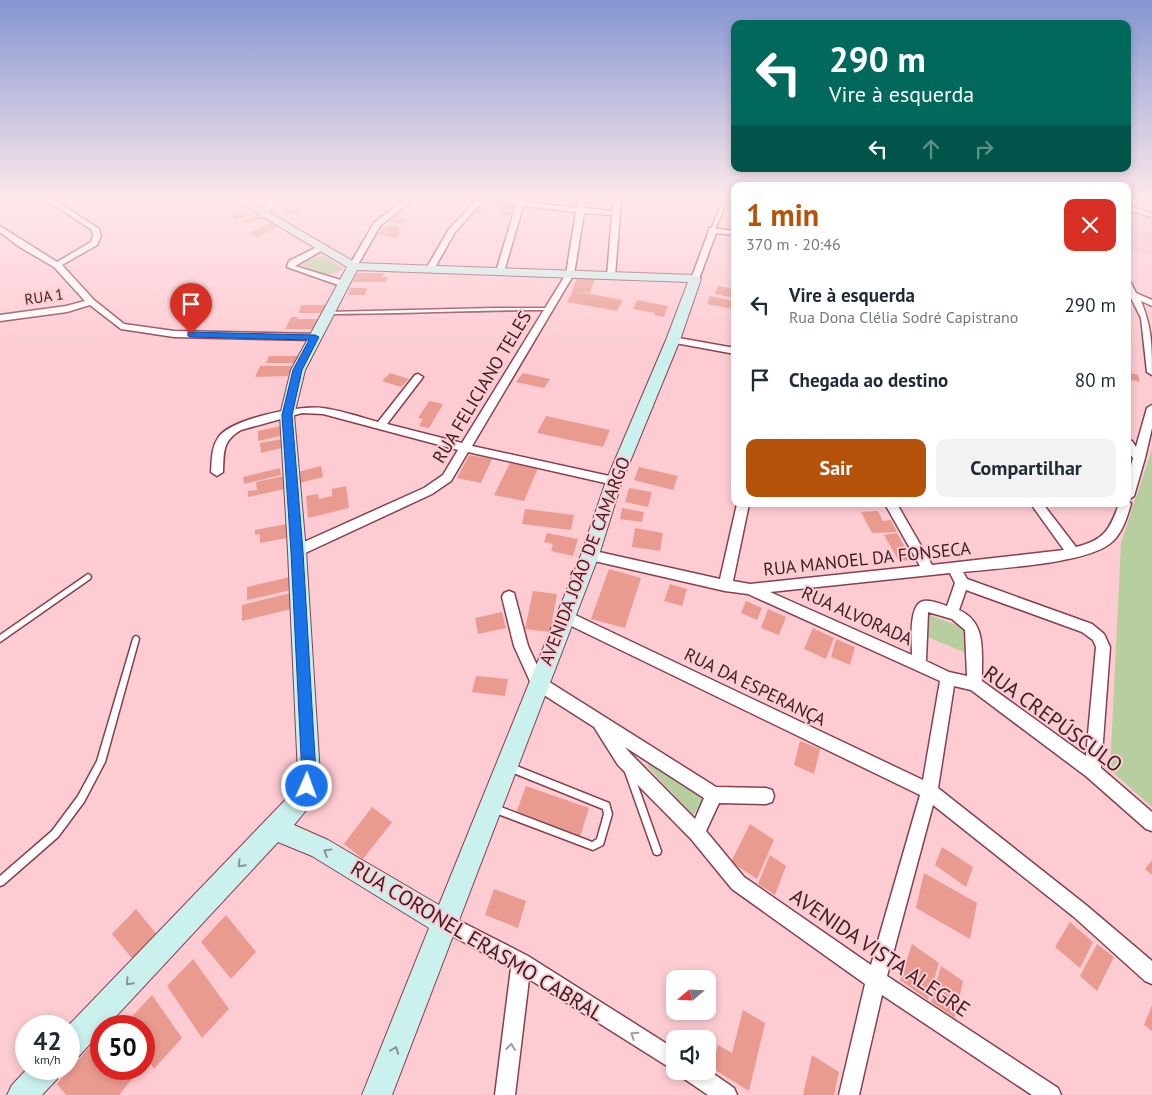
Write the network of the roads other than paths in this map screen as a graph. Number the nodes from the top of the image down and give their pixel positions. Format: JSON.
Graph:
{"nodes":[{"id":1,"x":33,"y":251,"type":"edge"},
{"id":2,"x":80,"y":251,"type":"edge"},
{"id":3,"x":316,"y":251,"type":"edge"},
{"id":4,"x":330,"y":251,"type":"edge"},
{"id":5,"x":362,"y":251,"type":"edge"},
{"id":6,"x":440,"y":251,"type":"edge"},
{"id":7,"x":506,"y":251,"type":"edge"},
{"id":8,"x":574,"y":251,"type":"edge"},
{"id":9,"x":613,"y":251,"type":"edge"},
{"id":10,"x":705,"y":251,"type":"edge"},
{"id":11,"x":57,"y":265,"type":"junction"},
{"id":12,"x":353,"y":266,"type":"junction"},
{"id":13,"x":430,"y":269,"type":"junction"},
{"id":14,"x":500,"y":272,"type":"junction"},
{"id":15,"x":570,"y":274,"type":"junction"},
{"id":16,"x":611,"y":276,"type":"junction"},
{"id":17,"x":695,"y":279,"type":"junction"},
{"id":18,"x":344,"y":284,"type":"junction"},
{"id":19,"x":1131,"y":290,"type":"edge"},
{"id":20,"x":1131,"y":290,"type":"edge"},
{"id":21,"x":91,"y":302,"type":"junction"},
{"id":22,"x":1152,"y":303,"type":"edge"},
{"id":23,"x":550,"y":309,"type":"junction"},
{"id":24,"x":327,"y":313,"type":"junction"},
{"id":25,"x":1149,"y":316,"type":"edge"},
{"id":26,"x":0,"y":318,"type":"edge"},
{"id":27,"x":315,"y":337,"type":"junction"},
{"id":28,"x":673,"y":340,"type":"junction"},
{"id":29,"x":731,"y":350,"type":"edge"},
{"id":30,"x":1152,"y":372,"type":"edge"},
{"id":31,"x":418,"y":378,"type":"dead end"},
{"id":32,"x":1152,"y":408,"type":"edge"},
{"id":33,"x":287,"y":415,"type":"junction"},
{"id":34,"x":380,"y":426,"type":"junction"},
{"id":35,"x":466,"y":448,"type":"junction"},
{"id":36,"x":1131,"y":448,"type":"edge"},
{"id":37,"x":1140,"y":458,"type":"junction"},
{"id":38,"x":217,"y":472,"type":"dead end"},
{"id":39,"x":614,"y":481,"type":"junction"},
{"id":40,"x":1131,"y":486,"type":"edge"},
{"id":41,"x":742,"y":507,"type":"edge"},
{"id":42,"x":893,"y":507,"type":"edge"},
{"id":43,"x":1039,"y":507,"type":"edge"},
{"id":44,"x":1124,"y":507,"type":"edge"},
{"id":45,"x":297,"y":552,"type":"junction"},
{"id":46,"x":1073,"y":552,"type":"junction"},
{"id":47,"x":590,"y":555,"type":"junction"},
{"id":48,"x":954,"y":568,"type":"junction"},
{"id":49,"x":928,"y":569,"type":"junction"},
{"id":50,"x":88,"y":577,"type":"dead end"},
{"id":51,"x":962,"y":584,"type":"junction"},
{"id":52,"x":725,"y":586,"type":"junction"},
{"id":53,"x":750,"y":589,"type":"junction"},
{"id":54,"x":509,"y":597,"type":"dead end"},
{"id":55,"x":951,"y":614,"type":"junction"},
{"id":56,"x":566,"y":617,"type":"junction"},
{"id":57,"x":0,"y":639,"type":"edge"},
{"id":58,"x":136,"y":639,"type":"dead end"},
{"id":59,"x":919,"y":664,"type":"junction"},
{"id":60,"x":948,"y":678,"type":"junction"},
{"id":61,"x":538,"y":683,"type":"junction"},
{"id":62,"x":975,"y":684,"type":"junction"},
{"id":63,"x":600,"y":722,"type":"junction"},
{"id":64,"x":624,"y":759,"type":"junction"},
{"id":65,"x":506,"y":766,"type":"junction"},
{"id":66,"x":1093,"y":771,"type":"junction"},
{"id":67,"x":929,"y":791,"type":"junction"},
{"id":68,"x":714,"y":795,"type":"junction"},
{"id":69,"x":766,"y":796,"type":"dead end"},
{"id":70,"x":490,"y":806,"type":"junction"},
{"id":71,"x":1152,"y":822,"type":"edge"},
{"id":72,"x":274,"y":828,"type":"junction"},
{"id":73,"x":697,"y":833,"type":"junction"},
{"id":74,"x":657,"y":851,"type":"dead end"},
{"id":75,"x":0,"y":882,"type":"edge"},
{"id":76,"x":444,"y":922,"type":"junction"},
{"id":77,"x":521,"y":963,"type":"junction"},
{"id":78,"x":1152,"y":974,"type":"edge"},
{"id":79,"x":876,"y":980,"type":"junction"},
{"id":80,"x":80,"y":1034,"type":"edge"},
{"id":81,"x":666,"y":1056,"type":"edge"},
{"id":82,"x":36,"y":1080,"type":"edge"},
{"id":83,"x":704,"y":1080,"type":"edge"},
{"id":84,"x":22,"y":1095,"type":"edge"},
{"id":85,"x":377,"y":1095,"type":"edge"},
{"id":86,"x":505,"y":1095,"type":"edge"},
{"id":87,"x":727,"y":1095,"type":"edge"},
{"id":88,"x":849,"y":1095,"type":"edge"},
{"id":89,"x":1052,"y":1095,"type":"edge"}],
"edges":[{"from":1,"to":11,"type":"street"},
{"from":2,"to":11,"type":"street"},
{"from":3,"to":18,"type":"street"},
{"from":4,"to":12,"type":"main road"},
{"from":5,"to":12,"type":"street"},
{"from":6,"to":13,"type":"street"},
{"from":7,"to":14,"type":"street"},
{"from":8,"to":15,"type":"street"},
{"from":9,"to":16,"type":"street"},
{"from":10,"to":17,"type":"street","name":"AVENIDA JOÃO DE CAMARGO"},
{"from":11,"to":21,"type":"street"},
{"from":12,"to":13,"type":"main road"},
{"from":12,"to":18,"type":"main road"},
{"from":13,"to":14,"type":"main road"},
{"from":14,"to":15,"type":"main road"},
{"from":15,"to":16,"type":"main road"},
{"from":15,"to":23,"type":"street","name":"RUA FELICIANO TELES"},
{"from":16,"to":17,"type":"main road"},
{"from":17,"to":28,"type":"main road","name":"AVENIDA JOÃO DE CAMARGO"},
{"from":18,"to":24,"type":"main road"},
{"from":19,"to":22,"type":"street"},
{"from":20,"to":25,"type":"street"},
{"from":21,"to":26,"type":"street","name":"RUA 1"},
{"from":21,"to":27,"type":"street"},
{"from":23,"to":24,"type":"lane"},
{"from":23,"to":35,"type":"street","name":"RUA FELICIANO TELES"},
{"from":24,"to":27,"type":"main road"},
{"from":25,"to":30,"type":"street"},
{"from":27,"to":33,"type":"main road"},
{"from":28,"to":29,"type":"street"},
{"from":28,"to":39,"type":"main road","name":"AVENIDA JOÃO DE CAMARGO"},
{"from":31,"to":34,"type":"street"},
{"from":32,"to":37,"type":"street"},
{"from":33,"to":34,"type":"street"},
{"from":33,"to":38,"type":"street"},
{"from":33,"to":45,"type":"main road"},
{"from":34,"to":35,"type":"street"},
{"from":35,"to":39,"type":"street"},
{"from":35,"to":45,"type":"street","name":"RUA FELICIANO TELES"},
{"from":36,"to":37,"type":"street"},
{"from":37,"to":40,"type":"street"},
{"from":39,"to":47,"type":"main road","name":"AVENIDA JOÃO DE CAMARGO"},
{"from":41,"to":52,"type":"street"},
{"from":42,"to":49,"type":"street"},
{"from":43,"to":46,"type":"street"},
{"from":44,"to":46,"type":"street","name":"RUA MANOEL DA FONSECA"},
{"from":45,"to":72,"type":"main road"},
{"from":46,"to":48,"type":"street","name":"RUA MANOEL DA FONSECA"},
{"from":47,"to":52,"type":"street","name":"RUA MANOEL DA FONSECA"},
{"from":47,"to":56,"type":"main road","name":"AVENIDA JOÃO DE CAMARGO"},
{"from":48,"to":49,"type":"street","name":"RUA MANOEL DA FONSECA"},
{"from":48,"to":51,"type":"street"},
{"from":49,"to":53,"type":"street","name":"RUA MANOEL DA FONSECA"},
{"from":50,"to":57,"type":"lane"},
{"from":51,"to":55,"type":"street"},
{"from":51,"to":66,"type":"street"},
{"from":52,"to":53,"type":"street","name":"RUA MANOEL DA FONSECA"},
{"from":53,"to":59,"type":"street","name":"RUA ALVORADA"},
{"from":54,"to":61,"type":"street"},
{"from":55,"to":59,"type":"street"},
{"from":55,"to":62,"type":"street"},
{"from":56,"to":61,"type":"main road","name":"AVENIDA JOÃO DE CAMARGO"},
{"from":56,"to":67,"type":"street","name":"RUA DA ESPERANÇA"},
{"from":58,"to":75,"type":"lane"},
{"from":59,"to":60,"type":"street","name":"RUA ALVORADA"},
{"from":60,"to":62,"type":"street","name":"RUA CREPÚSCULO"},
{"from":60,"to":67,"type":"street"},
{"from":61,"to":63,"type":"street","name":"AVENIDA VISTA ALEGRE"},
{"from":61,"to":65,"type":"main road","name":"AVENIDA JOÃO DE CAMARGO"},
{"from":62,"to":66,"type":"street","name":"RUA CREPÚSCULO"},
{"from":63,"to":64,"type":"street","name":"AVENIDA VISTA ALEGRE"},
{"from":63,"to":68,"type":"street","name":"AVENIDA VISTA ALEGRE"},
{"from":64,"to":73,"type":"street","name":"AVENIDA VISTA ALEGRE"},
{"from":64,"to":74,"type":"lane"},
{"from":65,"to":70,"type":"main road","name":"AVENIDA JOÃO DE CAMARGO"},
{"from":65,"to":70,"type":"lane"},
{"from":66,"to":71,"type":"street","name":"RUA CREPÚSCULO"},
{"from":67,"to":78,"type":"street","name":"RUA DA ESPERANÇA"},
{"from":67,"to":79,"type":"street"},
{"from":68,"to":69,"type":"street"},
{"from":68,"to":73,"type":"street"},
{"from":70,"to":76,"type":"main road","name":"AVENIDA JOÃO DE CAMARGO"},
{"from":76,"to":72,"type":"main road","name":"RUA CORONEL ERASMO CABRAL","one_way":true},
{"from":72,"to":80,"type":"main road","one_way":true},
{"from":73,"to":79,"type":"street","name":"AVENIDA VISTA ALEGRE"},
{"from":76,"to":77,"type":"street","name":"RUA CORONEL ERASMO CABRAL"},
{"from":85,"to":76,"type":"main road","name":"AVENIDA JOÃO DE CAMARGO","one_way":true},
{"from":81,"to":77,"type":"street","name":"RUA CORONEL ERASMO CABRAL","one_way":true},
{"from":86,"to":77,"type":"street","one_way":true},
{"from":79,"to":88,"type":"street"},
{"from":79,"to":89,"type":"street","name":"AVENIDA VISTA ALEGRE"},
{"from":82,"to":84,"type":"main road"},
{"from":83,"to":87,"type":"street"}]}
